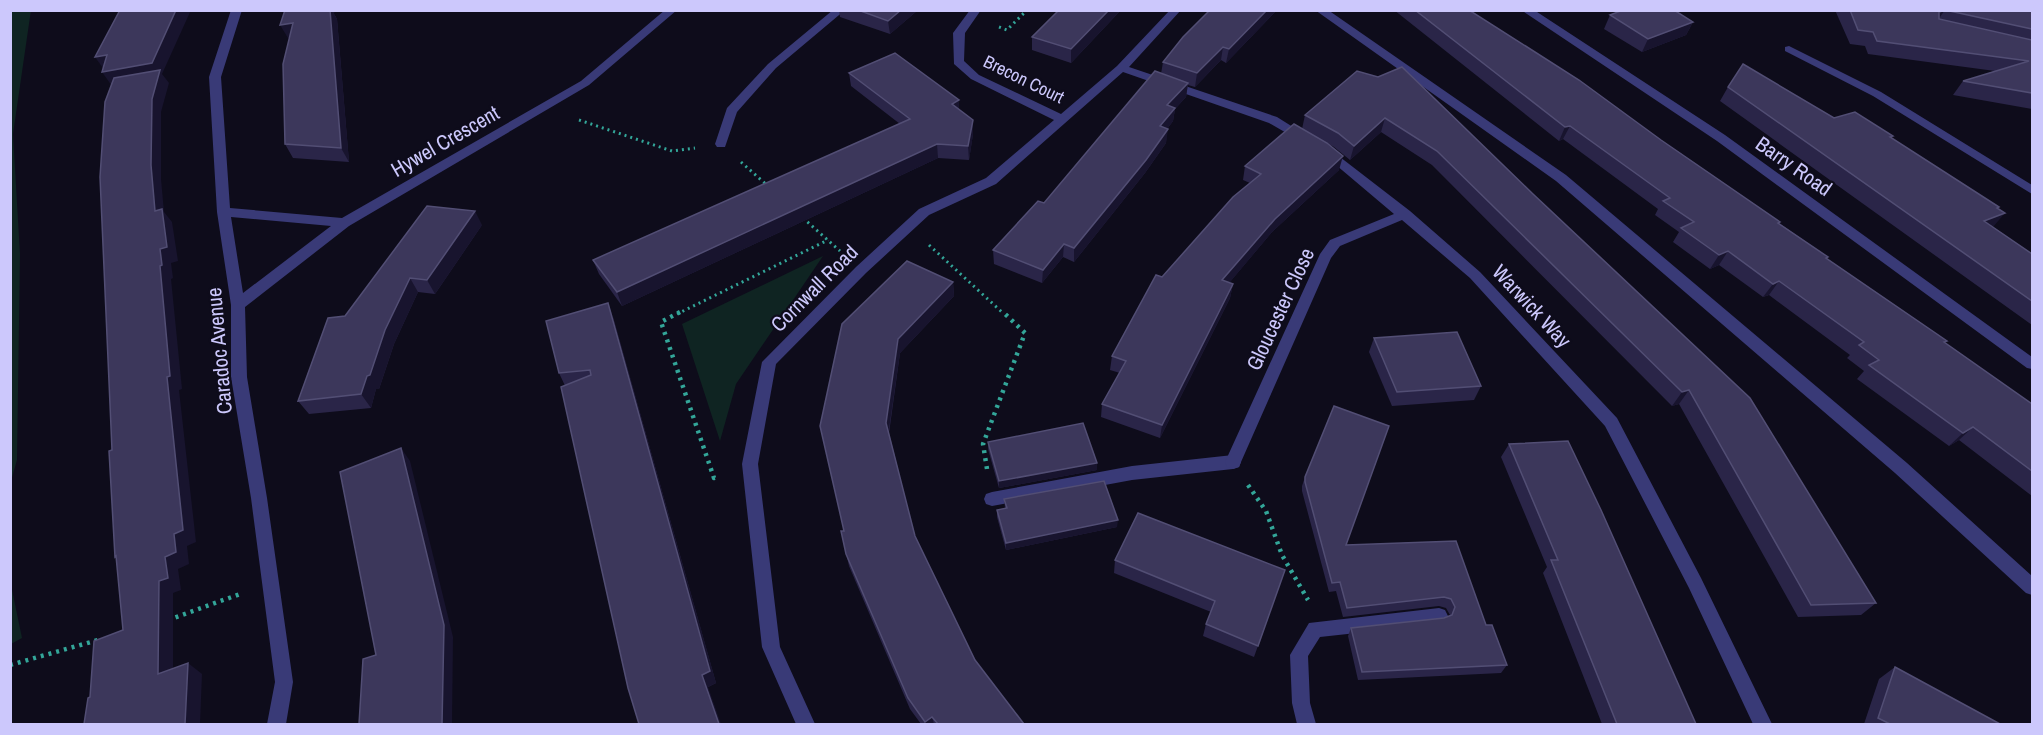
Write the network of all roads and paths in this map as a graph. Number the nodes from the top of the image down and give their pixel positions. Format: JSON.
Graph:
{"nodes":[{"id":1,"x":237,"y":10,"type":"edge"},
{"id":2,"x":672,"y":10,"type":"edge"},
{"id":3,"x":840,"y":10,"type":"edge"},
{"id":4,"x":976,"y":10,"type":"edge"},
{"id":5,"x":1027,"y":10,"type":"edge"},
{"id":6,"x":1176,"y":10,"type":"edge"},
{"id":7,"x":1320,"y":10,"type":"edge"},
{"id":8,"x":1526,"y":10,"type":"edge"},
{"id":9,"x":991,"y":24,"type":"dead end"},
{"id":10,"x":1789,"y":49,"type":"dead end"},
{"id":11,"x":1121,"y":68,"type":"junction"},
{"id":12,"x":1063,"y":119,"type":"junction"},
{"id":13,"x":721,"y":144,"type":"dead end"},
{"id":14,"x":2032,"y":190,"type":"edge"},
{"id":15,"x":224,"y":212,"type":"junction"},
{"id":16,"x":1405,"y":214,"type":"junction"},
{"id":17,"x":345,"y":223,"type":"junction"},
{"id":18,"x":909,"y":226,"type":"junction"},
{"id":19,"x":828,"y":240,"type":"dead end"},
{"id":20,"x":238,"y":305,"type":"junction"},
{"id":21,"x":2032,"y":364,"type":"edge"},
{"id":22,"x":1233,"y":462,"type":"junction"},
{"id":23,"x":750,"y":464,"type":"junction"},
{"id":24,"x":992,"y":499,"type":"joint"},
{"id":25,"x":269,"y":583,"type":"junction"},
{"id":26,"x":2032,"y":587,"type":"edge"},
{"id":27,"x":1439,"y":616,"type":"edge"},
{"id":28,"x":165,"y":620,"type":"dead end"},
{"id":29,"x":1314,"y":629,"type":"junction"},
{"id":30,"x":99,"y":640,"type":"edge"},
{"id":31,"x":10,"y":665,"type":"edge"},
{"id":32,"x":277,"y":724,"type":"edge"},
{"id":33,"x":805,"y":724,"type":"edge"},
{"id":34,"x":1306,"y":724,"type":"edge"},
{"id":35,"x":1763,"y":724,"type":"edge"}],
"edges":[{"from":1,"to":15,"type":"street","name":"Caradoc Avenue"},
{"from":2,"to":17,"type":"street","name":"Hywel Crescent"},
{"from":3,"to":13,"type":"street"},
{"from":4,"to":12,"type":"street","name":"Brecon Court"},
{"from":5,"to":9,"type":"path"},
{"from":6,"to":11,"type":"street","name":"Cornwall Road"},
{"from":7,"to":26,"type":"street"},
{"from":8,"to":21,"type":"street","name":"Barry Road"},
{"from":10,"to":14,"type":"street"},
{"from":11,"to":12,"type":"street","name":"Cornwall Road"},
{"from":11,"to":16,"type":"street","name":"Warwick Way"},
{"from":12,"to":18,"type":"street","name":"Cornwall Road"},
{"from":15,"to":17,"type":"street"},
{"from":15,"to":20,"type":"street","name":"Caradoc Avenue"},
{"from":16,"to":22,"type":"street","name":"Gloucester Close"},
{"from":16,"to":35,"type":"street","name":"Warwick Way"},
{"from":17,"to":20,"type":"street","name":"Hywel Crescent"},
{"from":18,"to":23,"type":"street","name":"Cornwall Road"},
{"from":18,"to":24,"type":"path"},
{"from":19,"to":23,"type":"path"},
{"from":20,"to":25,"type":"street","name":"Caradoc Avenue"},
{"from":22,"to":24,"type":"street"},
{"from":22,"to":29,"type":"path"},
{"from":23,"to":33,"type":"street","name":"Cornwall Road"},
{"from":25,"to":28,"type":"path"},
{"from":25,"to":32,"type":"street","name":"Caradoc Avenue"},
{"from":27,"to":29,"type":"street"},
{"from":29,"to":34,"type":"street"},
{"from":30,"to":31,"type":"path"}]}
